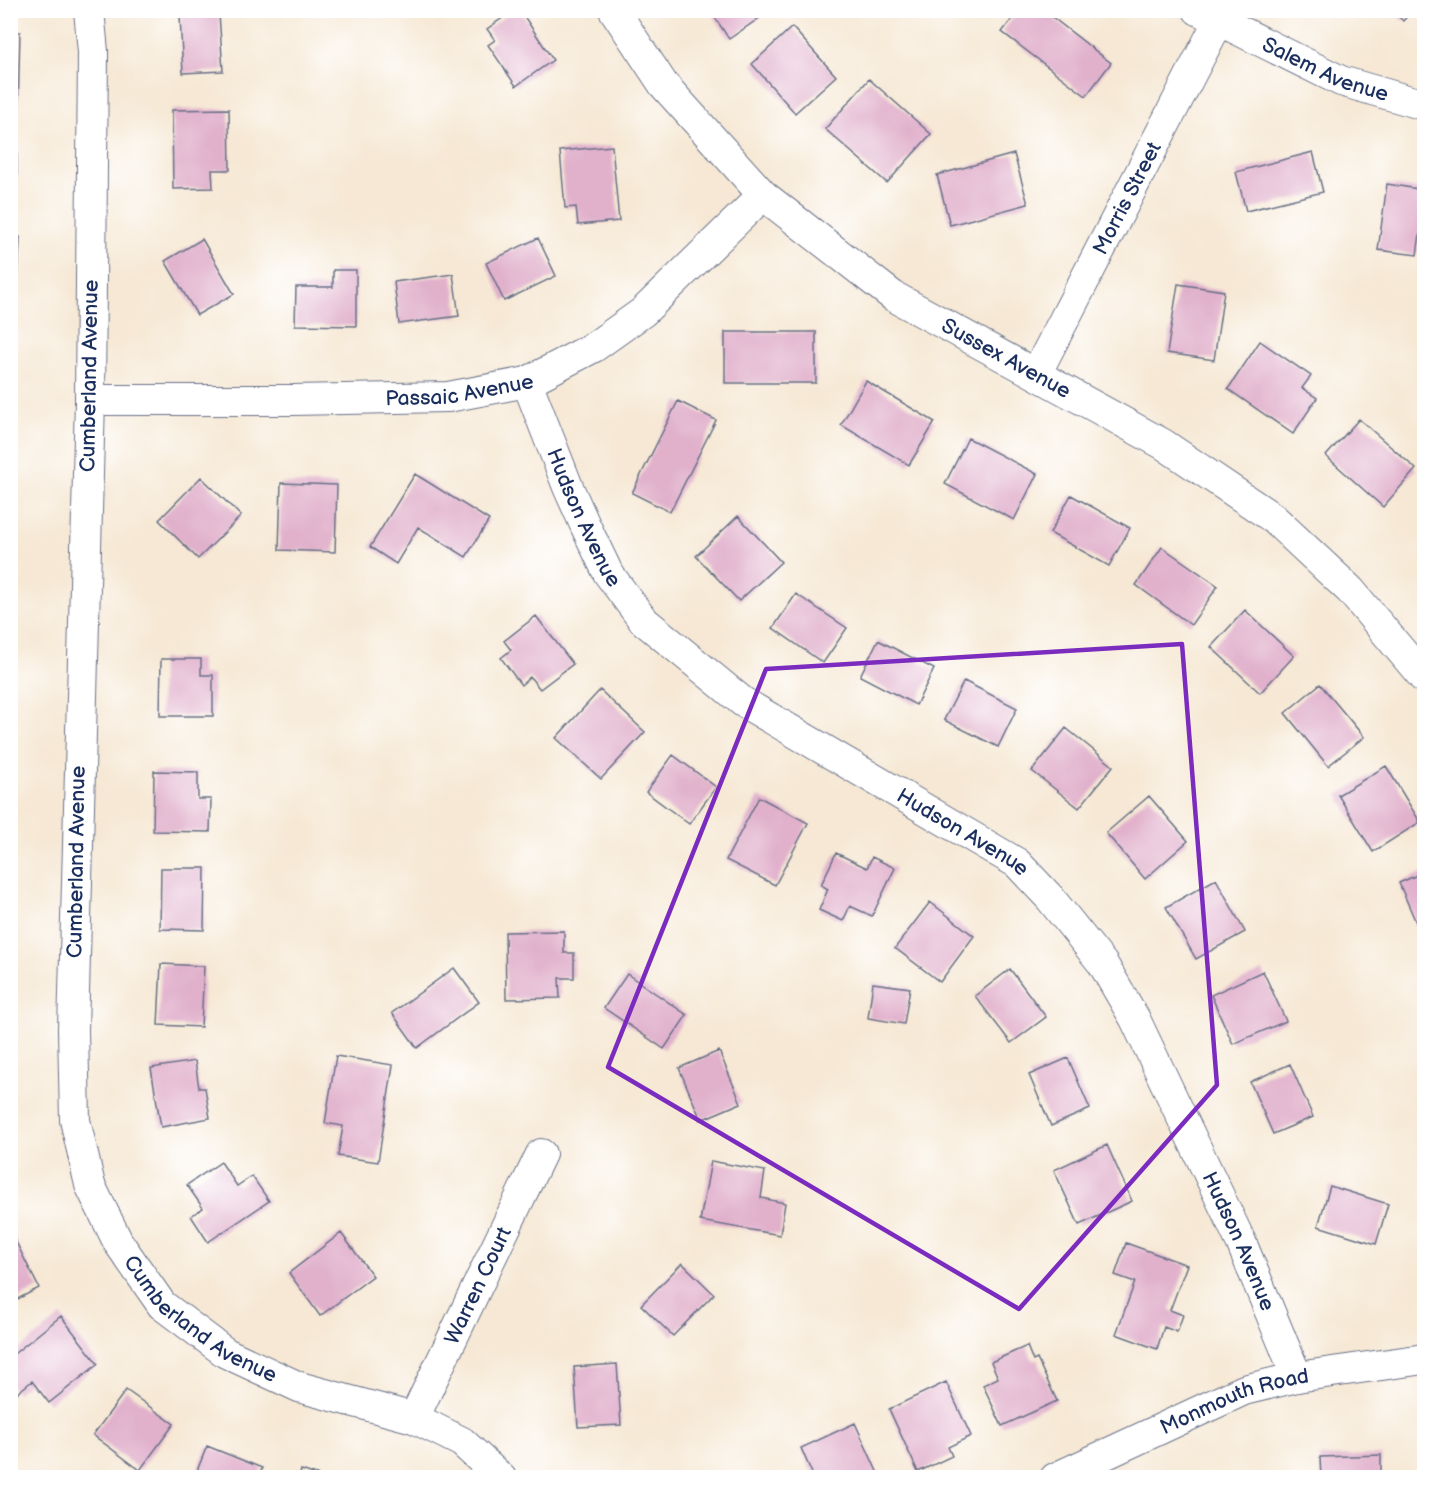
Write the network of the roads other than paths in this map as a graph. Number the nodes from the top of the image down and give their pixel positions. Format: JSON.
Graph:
{"nodes":[{"id":1,"x":89,"y":10,"type":"edge"},
{"id":2,"x":614,"y":10,"type":"edge"},
{"id":3,"x":1208,"y":16,"type":"edge"},
{"id":4,"x":1425,"y":105,"type":"edge"},
{"id":5,"x":763,"y":195,"type":"junction"},
{"id":6,"x":1036,"y":374,"type":"junction"},
{"id":7,"x":527,"y":382,"type":"junction"},
{"id":8,"x":90,"y":400,"type":"junction"},
{"id":9,"x":1425,"y":678,"type":"edge"},
{"id":10,"x":541,"y":1154,"type":"dead end"},
{"id":11,"x":1425,"y":1359,"type":"edge"},
{"id":12,"x":1297,"y":1377,"type":"junction"},
{"id":13,"x":414,"y":1418,"type":"junction"},
{"id":14,"x":501,"y":1478,"type":"edge"},
{"id":15,"x":1055,"y":1478,"type":"edge"}],
"edges":[{"from":1,"to":8,"type":"street","name":"Cumberland Avenue"},
{"from":2,"to":5,"type":"street","name":"Sussex Avenue"},
{"from":3,"to":4,"type":"street","name":"Salem Avenue"},
{"from":3,"to":6,"type":"street","name":"Morris Street"},
{"from":5,"to":6,"type":"street","name":"Sussex Avenue"},
{"from":5,"to":7,"type":"street","name":"Passaic Avenue"},
{"from":6,"to":9,"type":"street","name":"Sussex Avenue"},
{"from":7,"to":8,"type":"street","name":"Passaic Avenue"},
{"from":7,"to":12,"type":"street","name":"Hudson Avenue"},
{"from":8,"to":13,"type":"street","name":"Cumberland Avenue"},
{"from":10,"to":13,"type":"street","name":"Warren Court"},
{"from":11,"to":12,"type":"street","name":"Monmouth Road"},
{"from":12,"to":15,"type":"street","name":"Monmouth Road"},
{"from":13,"to":14,"type":"street","name":"Cumberland Avenue"}]}
